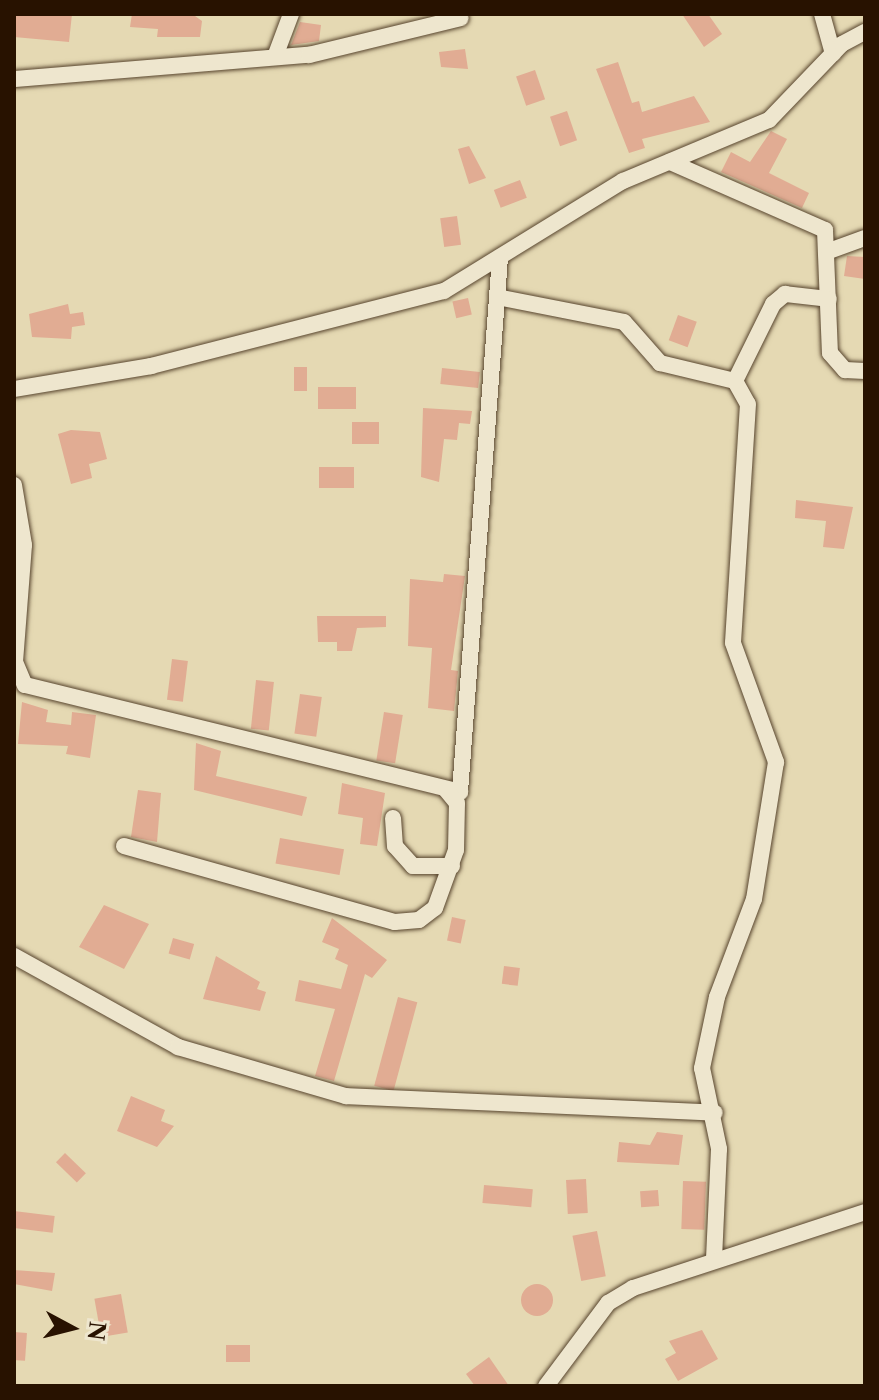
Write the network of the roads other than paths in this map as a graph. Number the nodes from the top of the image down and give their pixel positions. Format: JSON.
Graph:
{"nodes":[{"id":1,"x":291,"y":14,"type":"edge"},
{"id":2,"x":822,"y":14,"type":"edge"},
{"id":3,"x":461,"y":18,"type":"dead end"},
{"id":4,"x":865,"y":32,"type":"edge"},
{"id":5,"x":276,"y":54,"type":"junction"},
{"id":6,"x":833,"y":54,"type":"junction"},
{"id":7,"x":14,"y":79,"type":"edge"},
{"id":8,"x":670,"y":162,"type":"junction"},
{"id":9,"x":865,"y":238,"type":"edge"},
{"id":10,"x":829,"y":251,"type":"junction"},
{"id":11,"x":500,"y":257,"type":"junction"},
{"id":12,"x":497,"y":297,"type":"junction"},
{"id":13,"x":829,"y":299,"type":"junction"},
{"id":14,"x":865,"y":371,"type":"edge"},
{"id":15,"x":735,"y":381,"type":"junction"},
{"id":16,"x":14,"y":389,"type":"edge"},
{"id":17,"x":14,"y":485,"type":"edge"},
{"id":18,"x":446,"y":790,"type":"junction"},
{"id":19,"x":393,"y":818,"type":"dead end"},
{"id":20,"x":124,"y":846,"type":"dead end"},
{"id":21,"x":452,"y":866,"type":"junction"},
{"id":22,"x":14,"y":956,"type":"edge"},
{"id":23,"x":715,"y":1113,"type":"junction"},
{"id":24,"x":865,"y":1212,"type":"edge"},
{"id":25,"x":714,"y":1259,"type":"junction"},
{"id":26,"x":546,"y":1386,"type":"edge"}],
"edges":[{"from":1,"to":5,"type":"street"},
{"from":2,"to":6,"type":"street"},
{"from":3,"to":5,"type":"street"},
{"from":4,"to":6,"type":"street"},
{"from":5,"to":7,"type":"street"},
{"from":6,"to":8,"type":"street"},
{"from":8,"to":10,"type":"street"},
{"from":8,"to":11,"type":"street"},
{"from":9,"to":10,"type":"street"},
{"from":10,"to":13,"type":"street"},
{"from":11,"to":12,"type":"street"},
{"from":11,"to":16,"type":"street"},
{"from":12,"to":15,"type":"street"},
{"from":12,"to":18,"type":"street"},
{"from":13,"to":14,"type":"street"},
{"from":13,"to":15,"type":"street"},
{"from":15,"to":23,"type":"street"},
{"from":17,"to":18,"type":"street"},
{"from":18,"to":21,"type":"street"},
{"from":19,"to":21,"type":"street"},
{"from":20,"to":21,"type":"street"},
{"from":22,"to":23,"type":"street"},
{"from":23,"to":25,"type":"street"},
{"from":24,"to":25,"type":"street"},
{"from":25,"to":26,"type":"street"}]}
